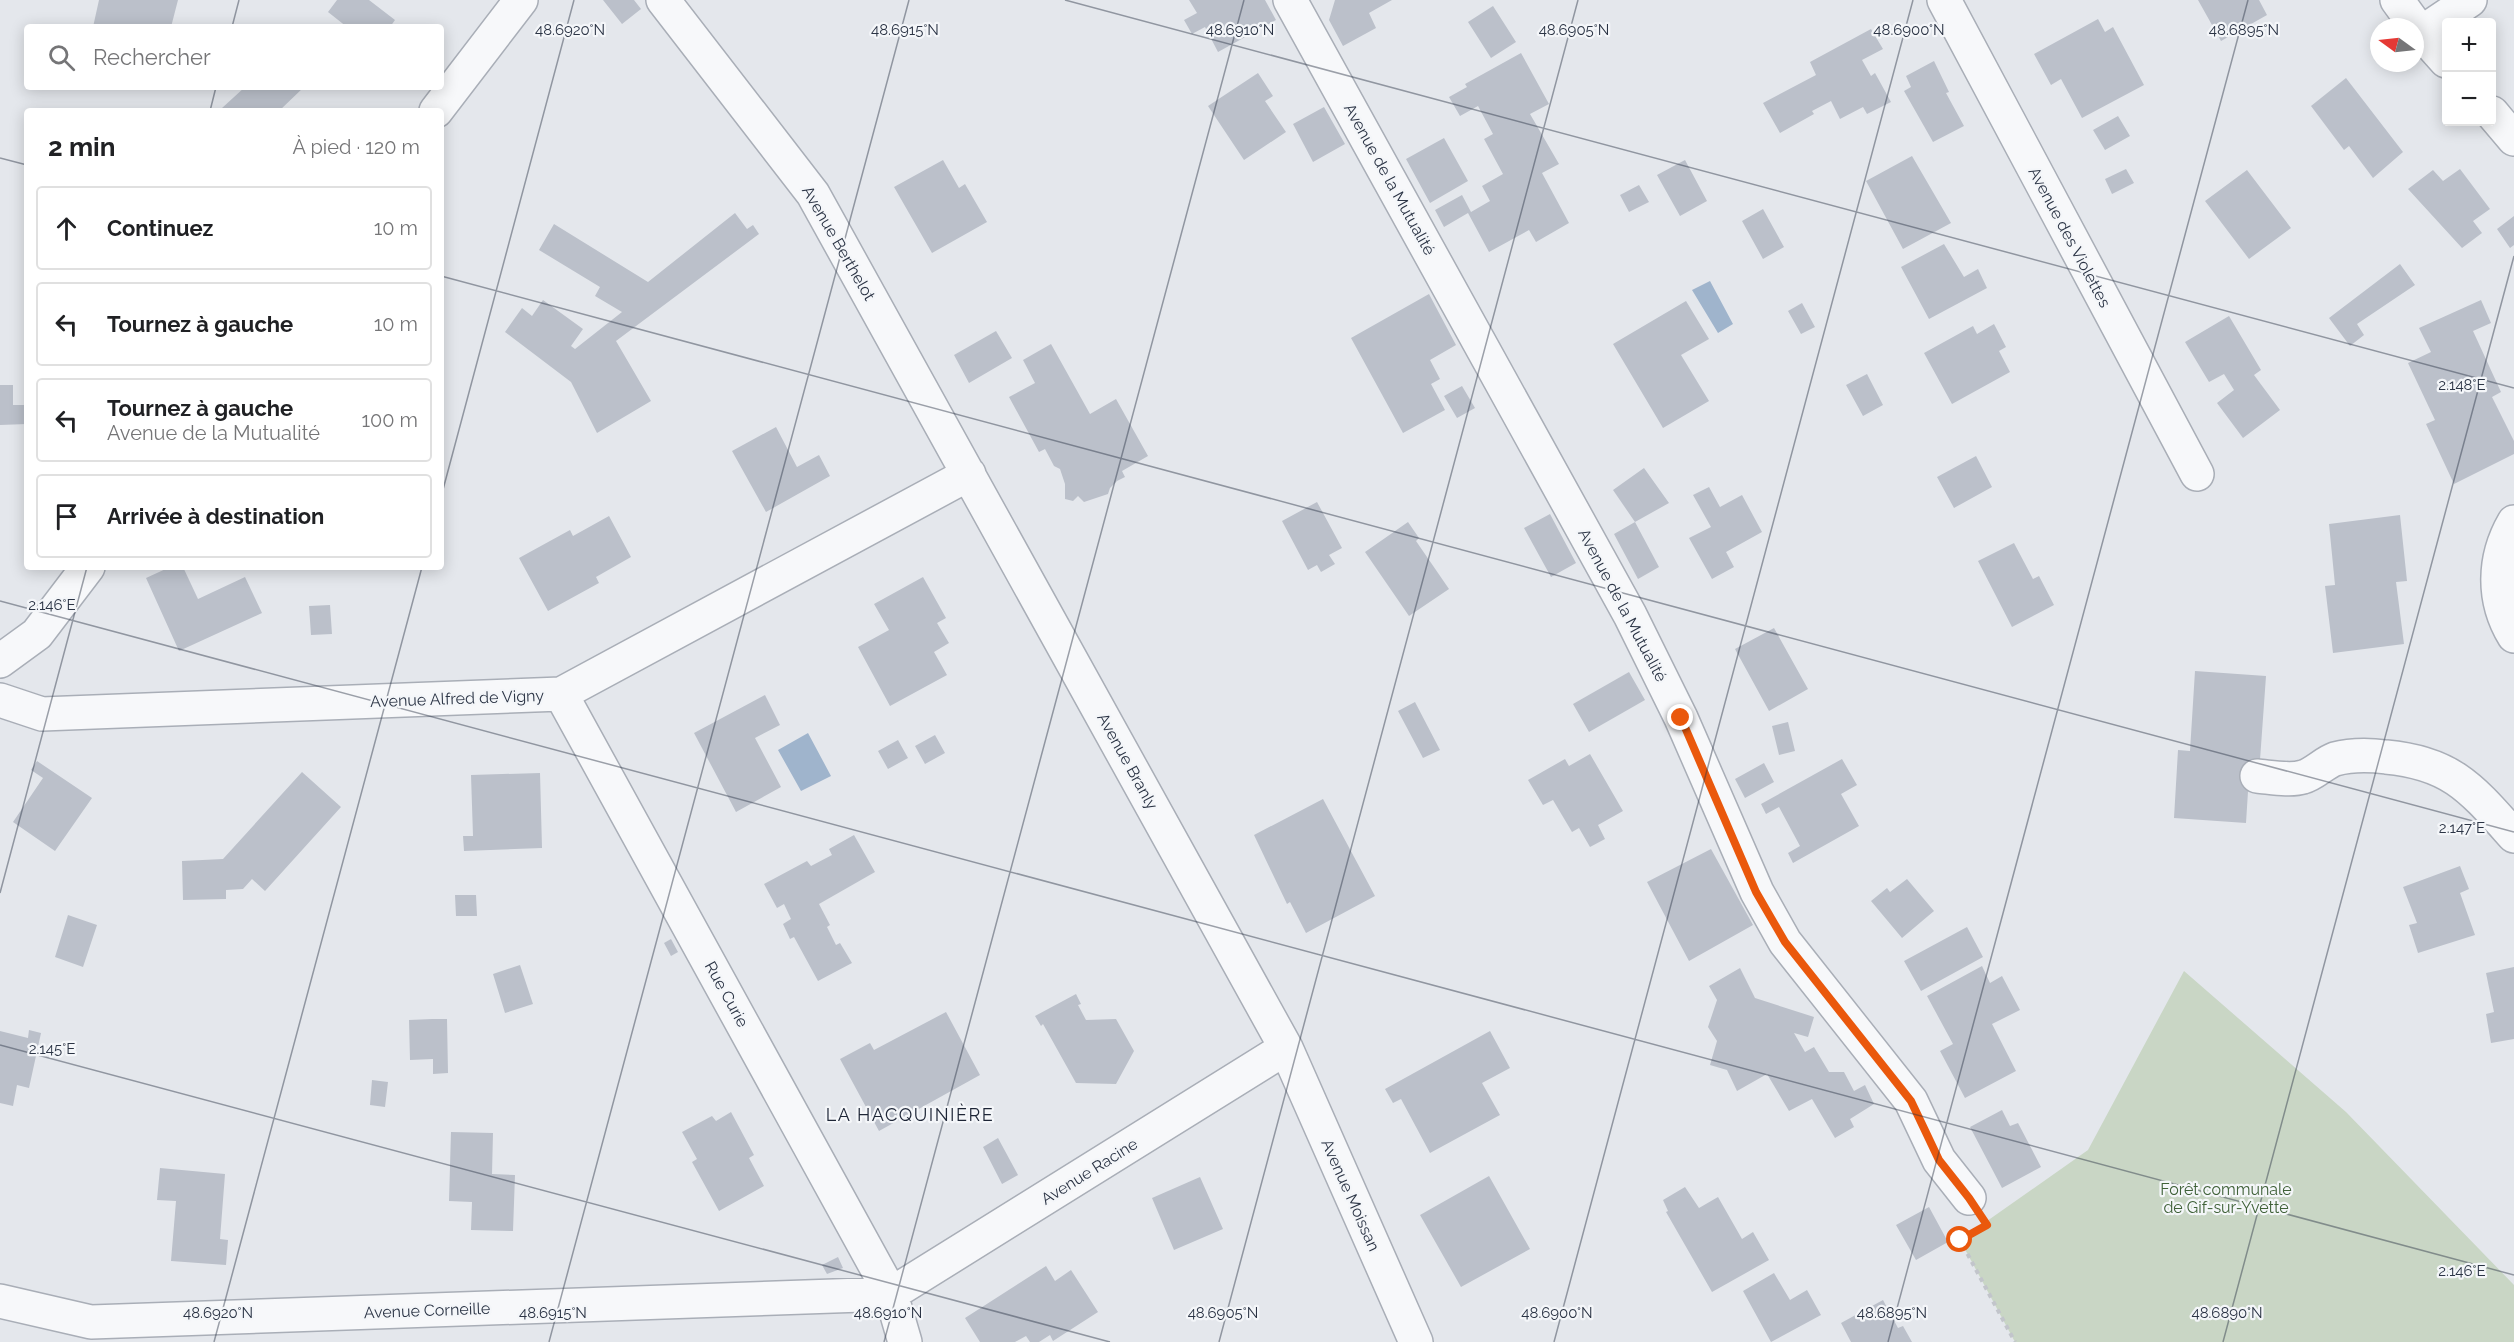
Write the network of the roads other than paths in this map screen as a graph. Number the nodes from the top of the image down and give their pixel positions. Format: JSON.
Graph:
{"nodes":[{"id":1,"x":521,"y":0,"type":"edge"},
{"id":2,"x":663,"y":0,"type":"edge"},
{"id":3,"x":1290,"y":0,"type":"edge"},
{"id":4,"x":1944,"y":0,"type":"edge"},
{"id":5,"x":2397,"y":0,"type":"edge"},
{"id":6,"x":2470,"y":0,"type":"edge"},
{"id":7,"x":2410,"y":18,"type":"edge"},
{"id":8,"x":2424,"y":31,"type":"edge"},
{"id":9,"x":2424,"y":36,"type":"edge"},
{"id":10,"x":2442,"y":57,"type":"edge"},
{"id":11,"x":438,"y":108,"type":"edge"},
{"id":12,"x":2496,"y":118,"type":"edge"},
{"id":13,"x":2514,"y":139,"type":"edge"},
{"id":14,"x":969,"y":474,"type":"junction"},
{"id":15,"x":2197,"y":474,"type":"dead end"},
{"id":16,"x":2514,"y":522,"type":"edge"},
{"id":17,"x":86,"y":570,"type":"edge"},
{"id":18,"x":2514,"y":636,"type":"edge"},
{"id":19,"x":0,"y":661,"type":"edge"},
{"id":20,"x":561,"y":694,"type":"junction"},
{"id":21,"x":0,"y":700,"type":"edge"},
{"id":22,"x":2257,"y":776,"type":"dead end"},
{"id":23,"x":2514,"y":836,"type":"edge"},
{"id":24,"x":1286,"y":1048,"type":"junction"},
{"id":25,"x":1969,"y":1198,"type":"road end"},
{"id":26,"x":891,"y":1294,"type":"junction"},
{"id":27,"x":0,"y":1301,"type":"edge"},
{"id":28,"x":91,"y":1332,"type":"edge"},
{"id":29,"x":905,"y":1342,"type":"edge"},
{"id":30,"x":1416,"y":1342,"type":"edge"}],
"edges":[{"from":1,"to":11,"type":"street"},
{"from":2,"to":14,"type":"street","name":"Avenue Berthelot"},
{"from":3,"to":25,"type":"street","name":"Avenue de la Mutualité"},
{"from":4,"to":15,"type":"street","name":"Avenue des Violettes"},
{"from":5,"to":7,"type":"street"},
{"from":6,"to":8,"type":"street"},
{"from":9,"to":10,"type":"street"},
{"from":12,"to":13,"type":"street"},
{"from":14,"to":20,"type":"street","name":"Avenue Alfred de Vigny"},
{"from":14,"to":24,"type":"street","name":"Avenue Branly"},
{"from":16,"to":18,"type":"street"},
{"from":17,"to":19,"type":"street"},
{"from":20,"to":21,"type":"street","name":"Avenue Alfred de Vigny"},
{"from":20,"to":26,"type":"street","name":"Rue Curie"},
{"from":22,"to":23,"type":"street"},
{"from":24,"to":26,"type":"street","name":"Avenue Racine"},
{"from":24,"to":30,"type":"street","name":"Avenue Moissan"},
{"from":26,"to":28,"type":"street","name":"Avenue Corneille"},
{"from":26,"to":29,"type":"street","name":"Rue Curie"},
{"from":27,"to":28,"type":"street","name":"Avenue Corneille"}]}
